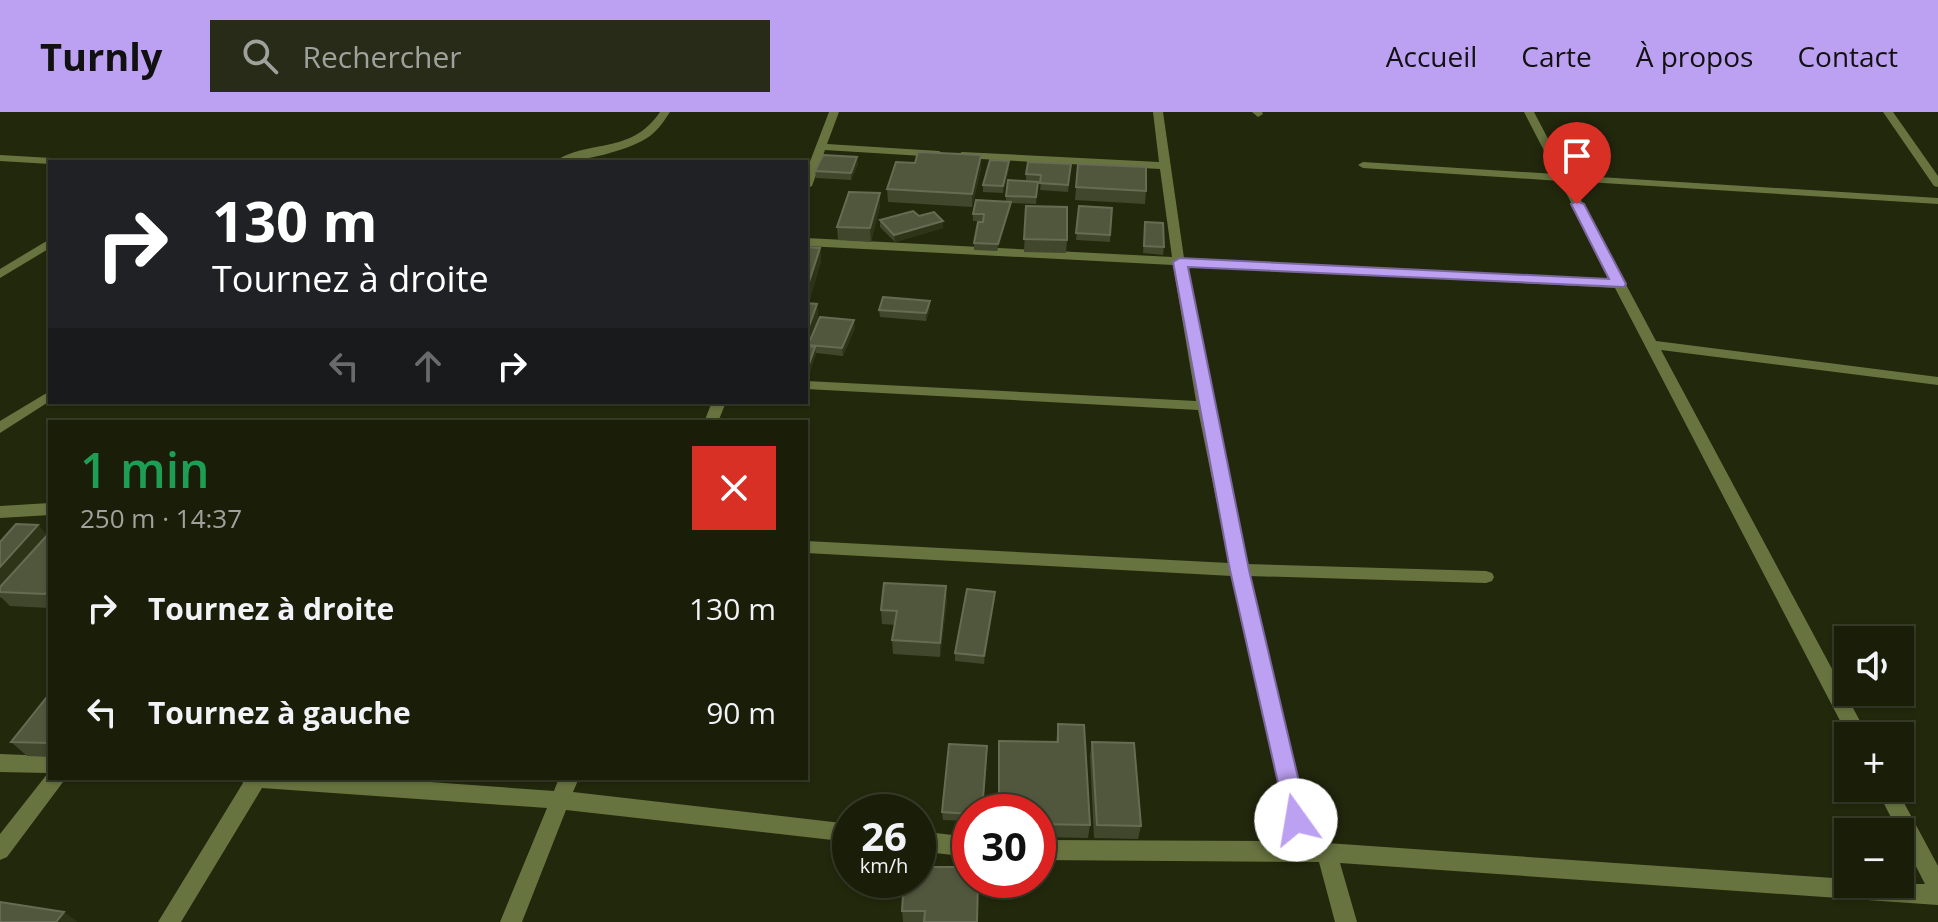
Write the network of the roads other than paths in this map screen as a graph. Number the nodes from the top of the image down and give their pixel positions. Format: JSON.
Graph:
{"nodes":[{"id":1,"x":665,"y":112,"type":"edge"},
{"id":2,"x":834,"y":112,"type":"edge"},
{"id":3,"x":1158,"y":112,"type":"edge"},
{"id":4,"x":1529,"y":112,"type":"edge"},
{"id":5,"x":1888,"y":112,"type":"edge"},
{"id":6,"x":821,"y":147,"type":"junction"},
{"id":7,"x":0,"y":158,"type":"edge"},
{"id":8,"x":567,"y":160,"type":"edge"},
{"id":9,"x":48,"y":161,"type":"edge"},
{"id":10,"x":1363,"y":165,"type":"dead end"},
{"id":11,"x":1164,"y":166,"type":"junction"},
{"id":12,"x":1563,"y":178,"type":"junction"},
{"id":13,"x":808,"y":181,"type":"edge"},
{"id":14,"x":1938,"y":184,"type":"edge"},
{"id":15,"x":1938,"y":201,"type":"edge"},
{"id":16,"x":808,"y":242,"type":"edge"},
{"id":17,"x":48,"y":244,"type":"edge"},
{"id":18,"x":1180,"y":262,"type":"junction"},
{"id":19,"x":0,"y":274,"type":"edge"},
{"id":20,"x":1619,"y":284,"type":"junction"},
{"id":21,"x":1649,"y":344,"type":"junction"},
{"id":22,"x":1938,"y":381,"type":"edge"},
{"id":23,"x":808,"y":385,"type":"edge"},
{"id":24,"x":48,"y":396,"type":"edge"},
{"id":25,"x":1206,"y":406,"type":"junction"},
{"id":26,"x":0,"y":428,"type":"edge"},
{"id":27,"x":48,"y":509,"type":"edge"},
{"id":28,"x":0,"y":512,"type":"edge"},
{"id":29,"x":808,"y":547,"type":"edge"},
{"id":30,"x":1240,"y":570,"type":"junction"},
{"id":31,"x":1486,"y":577,"type":"dead end"},
{"id":32,"x":1851,"y":722,"type":"edge"},
{"id":33,"x":0,"y":763,"type":"edge"},
{"id":34,"x":48,"y":765,"type":"edge"},
{"id":35,"x":54,"y":780,"type":"edge"},
{"id":36,"x":253,"y":780,"type":"edge"},
{"id":37,"x":282,"y":780,"type":"edge"},
{"id":38,"x":568,"y":780,"type":"edge"},
{"id":39,"x":560,"y":800,"type":"junction"},
{"id":40,"x":1893,"y":802,"type":"edge"},
{"id":41,"x":832,"y":831,"type":"edge"},
{"id":42,"x":0,"y":850,"type":"edge"},
{"id":43,"x":1056,"y":850,"type":"edge"},
{"id":44,"x":1304,"y":851,"type":"junction"},
{"id":45,"x":1327,"y":853,"type":"junction"},
{"id":46,"x":1938,"y":888,"type":"edge"},
{"id":47,"x":1938,"y":895,"type":"edge"},
{"id":48,"x":169,"y":922,"type":"edge"},
{"id":49,"x":511,"y":922,"type":"edge"},
{"id":50,"x":1346,"y":922,"type":"edge"}],
"edges":[{"from":1,"to":8,"type":"street"},
{"from":2,"to":6,"type":"street"},
{"from":3,"to":11,"type":"street"},
{"from":4,"to":12,"type":"street"},
{"from":5,"to":14,"type":"street"},
{"from":6,"to":11,"type":"street"},
{"from":6,"to":13,"type":"street"},
{"from":7,"to":9,"type":"street"},
{"from":10,"to":12,"type":"street"},
{"from":11,"to":18,"type":"street"},
{"from":12,"to":15,"type":"street"},
{"from":12,"to":20,"type":"street"},
{"from":16,"to":18,"type":"street"},
{"from":17,"to":19,"type":"street"},
{"from":18,"to":20,"type":"street"},
{"from":18,"to":25,"type":"street"},
{"from":20,"to":21,"type":"street"},
{"from":21,"to":22,"type":"street"},
{"from":21,"to":32,"type":"street"},
{"from":23,"to":25,"type":"street"},
{"from":24,"to":26,"type":"street"},
{"from":25,"to":30,"type":"street"},
{"from":27,"to":28,"type":"street"},
{"from":29,"to":30,"type":"street"},
{"from":30,"to":31,"type":"street"},
{"from":30,"to":44,"type":"street"},
{"from":33,"to":34,"type":"street"},
{"from":35,"to":42,"type":"street"},
{"from":36,"to":48,"type":"street"},
{"from":37,"to":39,"type":"street"},
{"from":38,"to":39,"type":"street"},
{"from":39,"to":41,"type":"street"},
{"from":39,"to":49,"type":"street"},
{"from":40,"to":46,"type":"street"},
{"from":43,"to":44,"type":"street"},
{"from":44,"to":45,"type":"street"},
{"from":45,"to":47,"type":"street"},
{"from":45,"to":50,"type":"street"}]}
